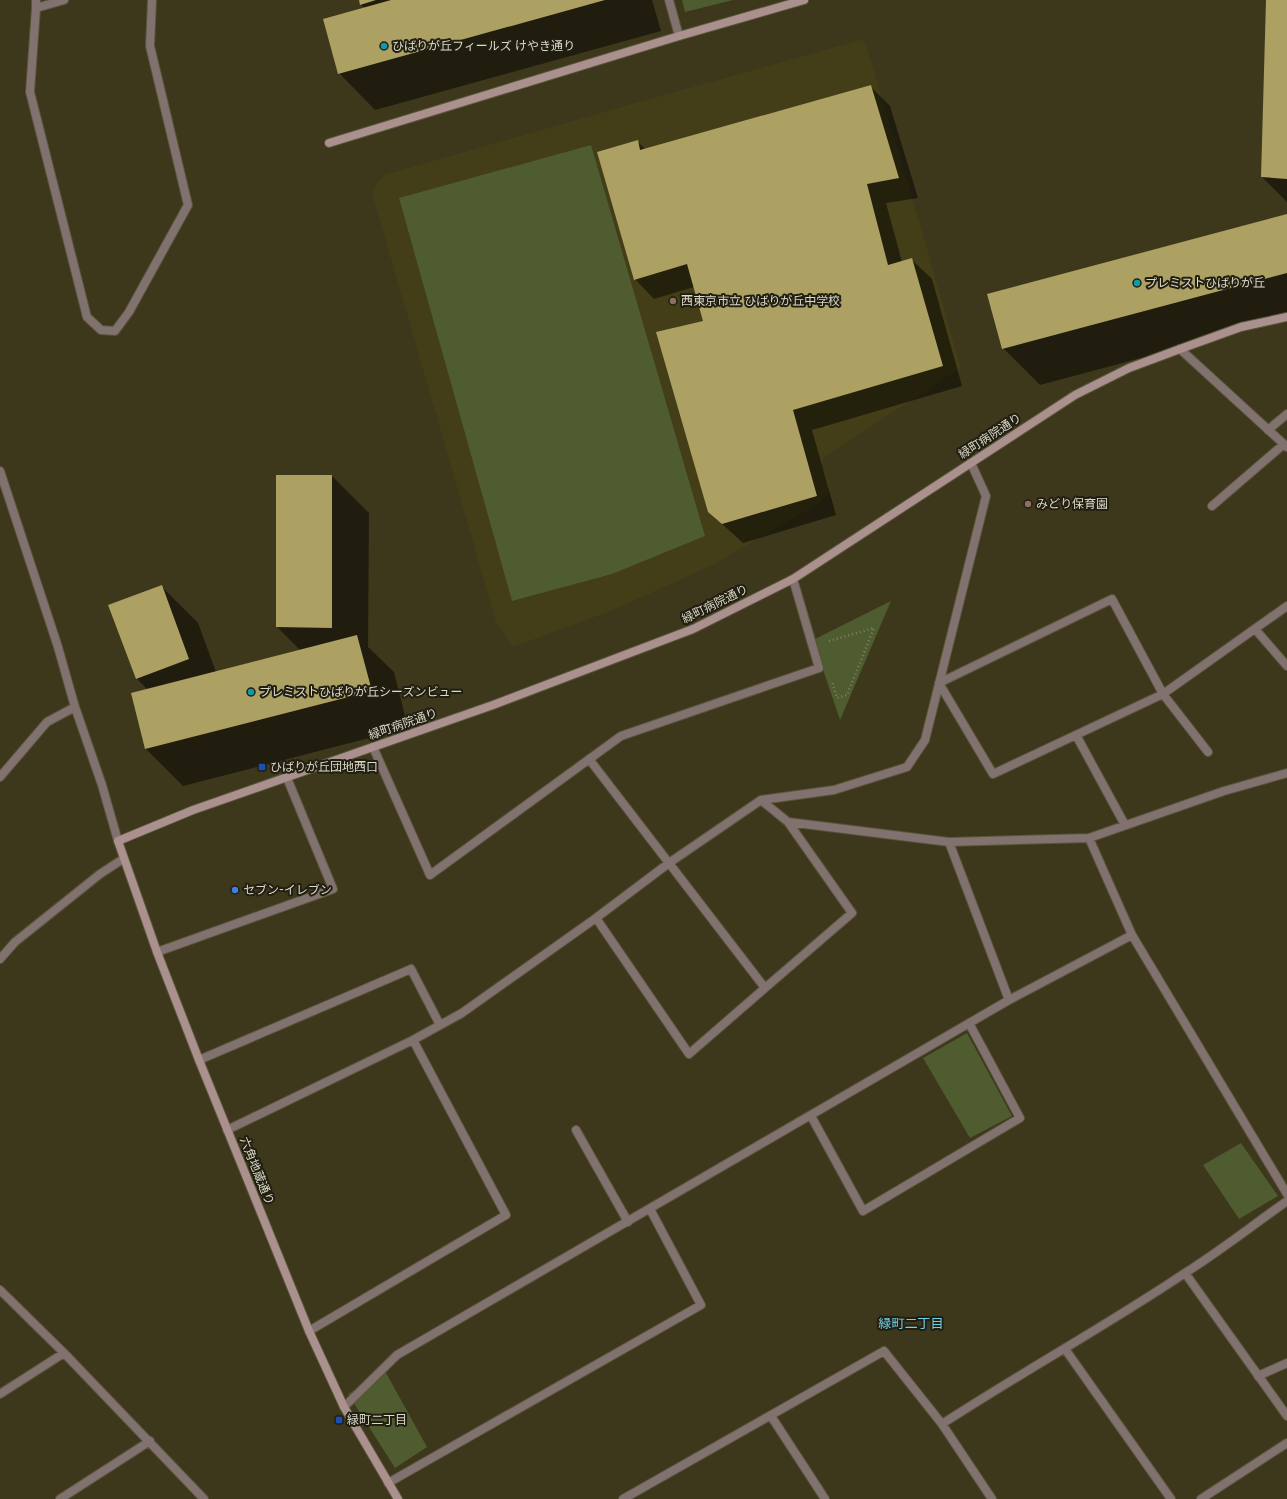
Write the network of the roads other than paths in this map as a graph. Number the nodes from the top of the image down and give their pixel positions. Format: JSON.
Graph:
{"nodes":[{"id":1,"x":64,"y":0,"type":"edge"},
{"id":2,"x":152,"y":0,"type":"edge"},
{"id":3,"x":669,"y":0,"type":"edge"},
{"id":4,"x":804,"y":0,"type":"edge"},
{"id":5,"x":36,"y":4,"type":"edge"},
{"id":6,"x":679,"y":36,"type":"junction"},
{"id":7,"x":329,"y":143,"type":"dead end"},
{"id":8,"x":1287,"y":317,"type":"edge"},
{"id":9,"x":1180,"y":349,"type":"junction"},
{"id":10,"x":1287,"y":414,"type":"edge"},
{"id":11,"x":1268,"y":430,"type":"junction"},
{"id":12,"x":1285,"y":445,"type":"edge"},
{"id":13,"x":971,"y":463,"type":"junction"},
{"id":14,"x":0,"y":471,"type":"edge"},
{"id":15,"x":1212,"y":506,"type":"dead end"},
{"id":16,"x":793,"y":579,"type":"junction"},
{"id":17,"x":1287,"y":606,"type":"edge"},
{"id":18,"x":1255,"y":629,"type":"junction"},
{"id":19,"x":1287,"y":666,"type":"edge"},
{"id":20,"x":939,"y":683,"type":"junction"},
{"id":21,"x":1163,"y":694,"type":"junction"},
{"id":22,"x":75,"y":707,"type":"junction"},
{"id":23,"x":1076,"y":735,"type":"junction"},
{"id":24,"x":373,"y":747,"type":"junction"},
{"id":25,"x":1208,"y":752,"type":"dead end"},
{"id":26,"x":589,"y":759,"type":"junction"},
{"id":27,"x":1287,"y":773,"type":"edge"},
{"id":28,"x":0,"y":777,"type":"edge"},
{"id":29,"x":287,"y":778,"type":"junction"},
{"id":30,"x":761,"y":800,"type":"junction"},
{"id":31,"x":788,"y":822,"type":"junction"},
{"id":32,"x":1125,"y":825,"type":"junction"},
{"id":33,"x":1089,"y":838,"type":"junction"},
{"id":34,"x":118,"y":841,"type":"junction"},
{"id":35,"x":948,"y":842,"type":"junction"},
{"id":36,"x":123,"y":859,"type":"junction"},
{"id":37,"x":669,"y":863,"type":"junction"},
{"id":38,"x":596,"y":918,"type":"junction"},
{"id":39,"x":1132,"y":935,"type":"junction"},
{"id":40,"x":157,"y":952,"type":"junction"},
{"id":41,"x":0,"y":959,"type":"edge"},
{"id":42,"x":765,"y":988,"type":"junction"},
{"id":43,"x":1009,"y":1000,"type":"junction"},
{"id":44,"x":969,"y":1023,"type":"junction"},
{"id":45,"x":440,"y":1025,"type":"junction"},
{"id":46,"x":413,"y":1040,"type":"junction"},
{"id":47,"x":198,"y":1060,"type":"junction"},
{"id":48,"x":811,"y":1116,"type":"junction"},
{"id":49,"x":227,"y":1130,"type":"junction"},
{"id":50,"x":576,"y":1130,"type":"dead end"},
{"id":51,"x":1287,"y":1194,"type":"edge"},
{"id":52,"x":1287,"y":1201,"type":"edge"},
{"id":53,"x":650,"y":1209,"type":"junction"},
{"id":54,"x":628,"y":1222,"type":"junction"},
{"id":55,"x":1186,"y":1273,"type":"junction"},
{"id":56,"x":0,"y":1290,"type":"edge"},
{"id":57,"x":310,"y":1331,"type":"junction"},
{"id":58,"x":1065,"y":1349,"type":"junction"},
{"id":59,"x":64,"y":1353,"type":"junction"},
{"id":60,"x":1287,"y":1363,"type":"edge"},
{"id":61,"x":1258,"y":1376,"type":"junction"},
{"id":62,"x":0,"y":1394,"type":"edge"},
{"id":63,"x":344,"y":1407,"type":"junction"},
{"id":64,"x":770,"y":1416,"type":"junction"},
{"id":65,"x":1287,"y":1416,"type":"edge"},
{"id":66,"x":942,"y":1424,"type":"junction"},
{"id":67,"x":150,"y":1442,"type":"junction"},
{"id":68,"x":1287,"y":1443,"type":"edge"},
{"id":69,"x":388,"y":1483,"type":"junction"},
{"id":70,"x":626,"y":1498,"type":"edge"},
{"id":71,"x":60,"y":1499,"type":"edge"},
{"id":72,"x":204,"y":1499,"type":"edge"},
{"id":73,"x":398,"y":1499,"type":"edge"},
{"id":74,"x":825,"y":1499,"type":"edge"},
{"id":75,"x":992,"y":1499,"type":"edge"},
{"id":76,"x":1171,"y":1499,"type":"edge"},
{"id":77,"x":1201,"y":1499,"type":"edge"}],
"edges":[{"from":1,"to":5,"type":"street"},
{"from":2,"to":5,"type":"street"},
{"from":3,"to":6,"type":"street"},
{"from":4,"to":6,"type":"street"},
{"from":6,"to":7,"type":"street"},
{"from":8,"to":9,"type":"street","name":"緑町病院通り"},
{"from":9,"to":11,"type":"street"},
{"from":9,"to":13,"type":"street","name":"緑町病院通り"},
{"from":10,"to":11,"type":"street"},
{"from":11,"to":12,"type":"street"},
{"from":12,"to":15,"type":"street"},
{"from":13,"to":16,"type":"street","name":"緑町病院通り"},
{"from":13,"to":20,"type":"street"},
{"from":14,"to":22,"type":"street"},
{"from":16,"to":24,"type":"street","name":"緑町病院通り"},
{"from":16,"to":26,"type":"street"},
{"from":17,"to":18,"type":"street"},
{"from":18,"to":19,"type":"street"},
{"from":18,"to":21,"type":"street"},
{"from":20,"to":21,"type":"street"},
{"from":20,"to":23,"type":"street"},
{"from":20,"to":30,"type":"street"},
{"from":21,"to":23,"type":"street"},
{"from":21,"to":25,"type":"street"},
{"from":22,"to":28,"type":"street"},
{"from":22,"to":34,"type":"street"},
{"from":23,"to":32,"type":"street"},
{"from":24,"to":26,"type":"street"},
{"from":24,"to":29,"type":"street","name":"緑町病院通り"},
{"from":26,"to":37,"type":"street"},
{"from":27,"to":32,"type":"street"},
{"from":29,"to":34,"type":"street","name":"緑町病院通り"},
{"from":29,"to":40,"type":"street"},
{"from":30,"to":31,"type":"street"},
{"from":30,"to":37,"type":"street"},
{"from":31,"to":35,"type":"street"},
{"from":31,"to":42,"type":"street"},
{"from":32,"to":33,"type":"street"},
{"from":33,"to":35,"type":"street"},
{"from":33,"to":39,"type":"street"},
{"from":34,"to":36,"type":"street","name":"六角地蔵通り"},
{"from":35,"to":43,"type":"street"},
{"from":36,"to":40,"type":"street","name":"六角地蔵通り"},
{"from":36,"to":41,"type":"street"},
{"from":37,"to":38,"type":"street"},
{"from":37,"to":42,"type":"street"},
{"from":38,"to":42,"type":"street"},
{"from":38,"to":45,"type":"street"},
{"from":39,"to":43,"type":"street"},
{"from":39,"to":51,"type":"street"},
{"from":40,"to":47,"type":"street","name":"六角地蔵通り"},
{"from":43,"to":44,"type":"street"},
{"from":44,"to":48,"type":"street"},
{"from":44,"to":48,"type":"street"},
{"from":45,"to":46,"type":"street"},
{"from":45,"to":47,"type":"street"},
{"from":46,"to":49,"type":"street"},
{"from":46,"to":57,"type":"street"},
{"from":47,"to":49,"type":"street","name":"六角地蔵通り"},
{"from":48,"to":53,"type":"street"},
{"from":49,"to":57,"type":"street","name":"六角地蔵通り"},
{"from":50,"to":54,"type":"street"},
{"from":52,"to":55,"type":"street"},
{"from":53,"to":54,"type":"street"},
{"from":53,"to":69,"type":"street"},
{"from":54,"to":63,"type":"street"},
{"from":55,"to":58,"type":"street"},
{"from":55,"to":61,"type":"street"},
{"from":56,"to":59,"type":"street"},
{"from":57,"to":63,"type":"street","name":"六角地蔵通り"},
{"from":58,"to":66,"type":"street"},
{"from":58,"to":76,"type":"street"},
{"from":59,"to":62,"type":"street"},
{"from":59,"to":67,"type":"street"},
{"from":60,"to":61,"type":"street"},
{"from":61,"to":65,"type":"street"},
{"from":63,"to":69,"type":"street","name":"六角地蔵通り"},
{"from":64,"to":66,"type":"street"},
{"from":64,"to":70,"type":"street"},
{"from":64,"to":74,"type":"street"},
{"from":66,"to":75,"type":"street"},
{"from":67,"to":71,"type":"street"},
{"from":67,"to":72,"type":"street"},
{"from":68,"to":77,"type":"street"},
{"from":69,"to":73,"type":"street","name":"六角地蔵通り"}]}
